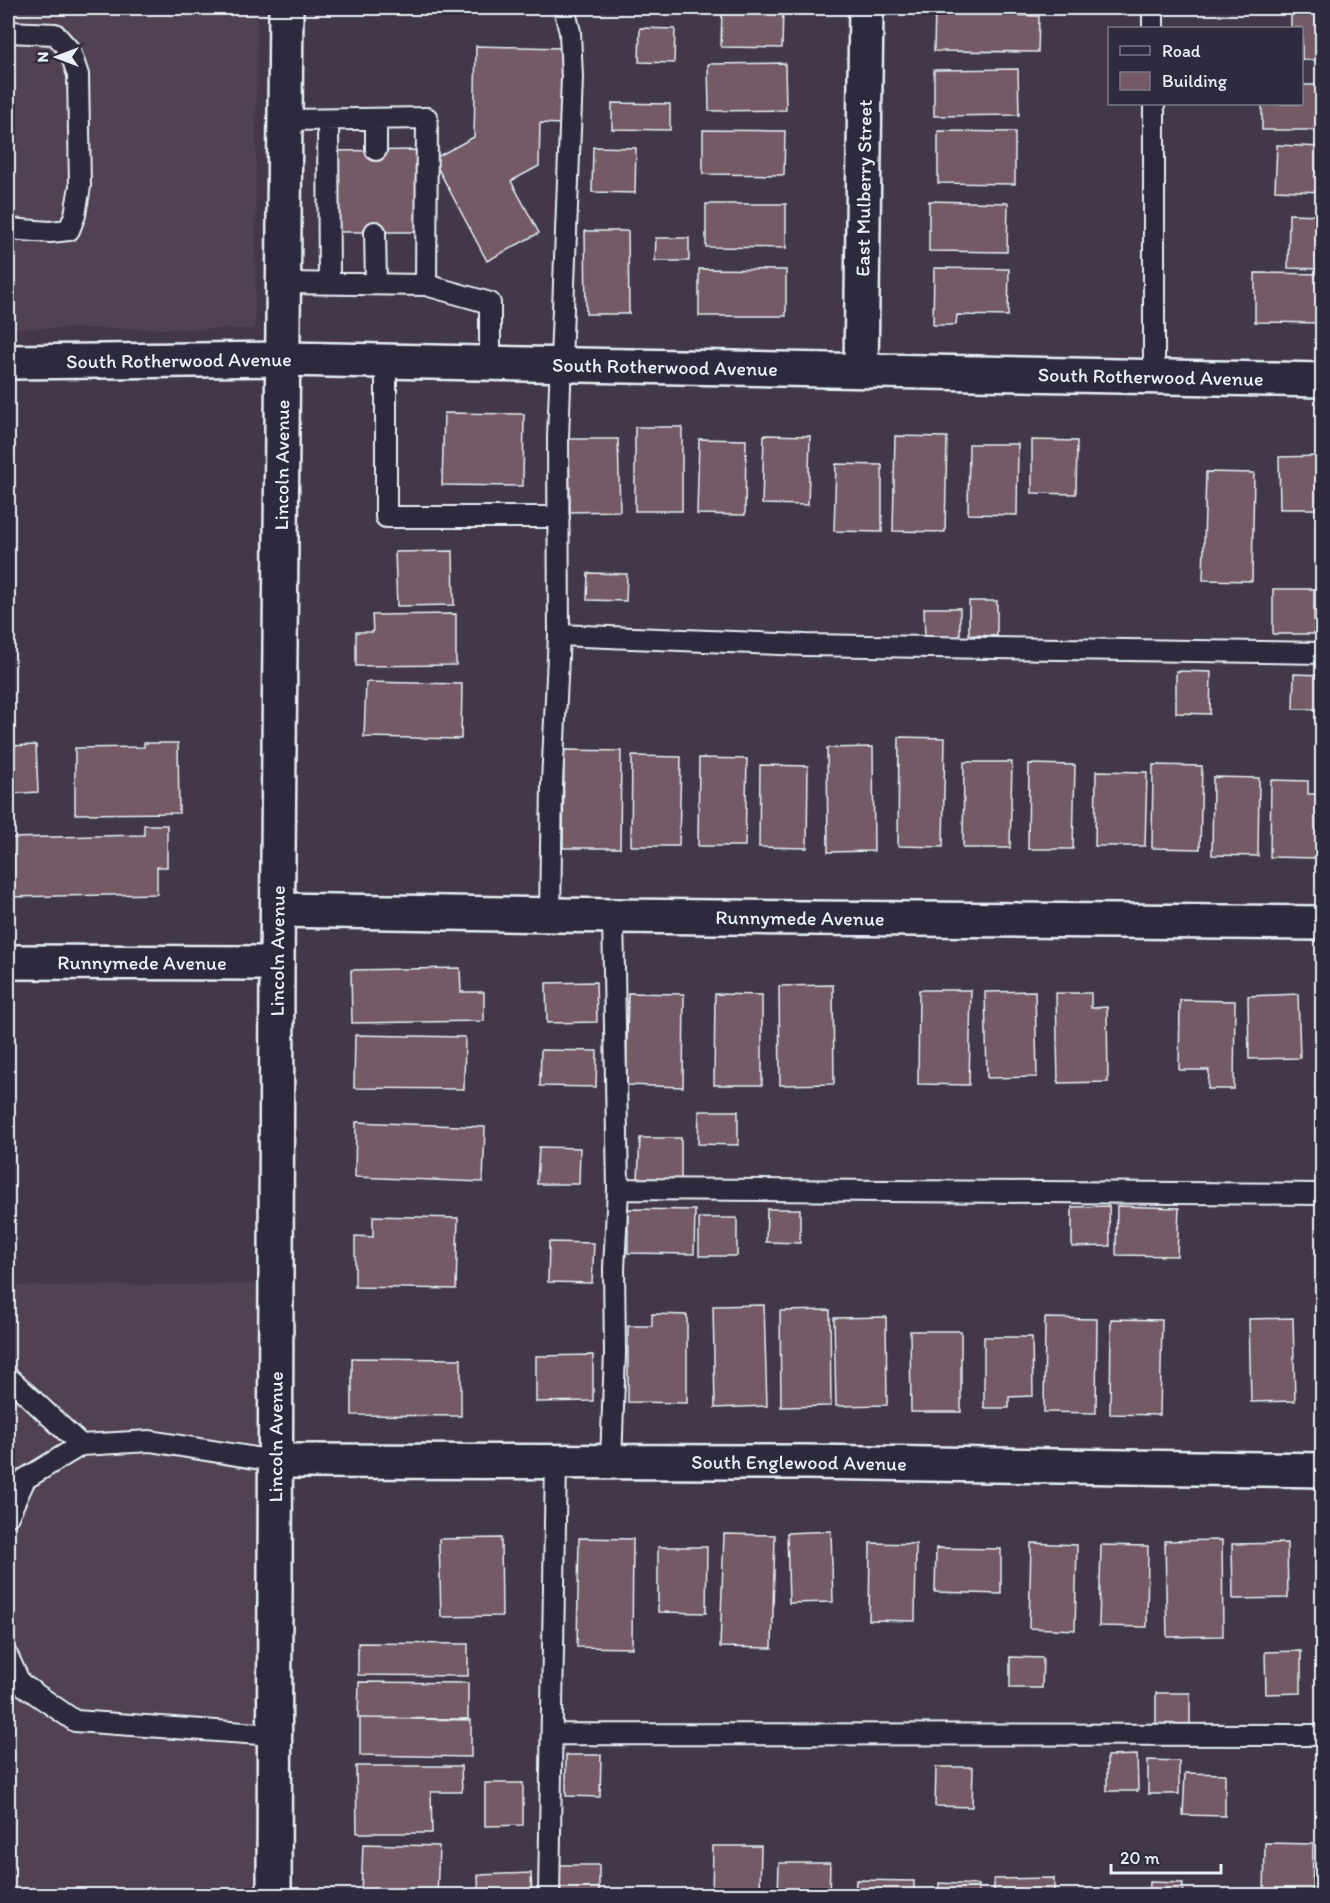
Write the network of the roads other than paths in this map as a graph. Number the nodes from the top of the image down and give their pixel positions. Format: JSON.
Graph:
{"nodes":[{"id":1,"x":286,"y":8,"type":"edge"},
{"id":2,"x":564,"y":8,"type":"edge"},
{"id":3,"x":866,"y":8,"type":"edge"},
{"id":4,"x":1154,"y":8,"type":"edge"},
{"id":5,"x":1154,"y":27,"type":"edge"},
{"id":6,"x":8,"y":32,"type":"edge"},
{"id":7,"x":1154,"y":105,"type":"edge"},
{"id":8,"x":376,"y":118,"type":"junction"},
{"id":9,"x":286,"y":120,"type":"junction"},
{"id":10,"x":328,"y":120,"type":"junction"},
{"id":11,"x":376,"y":150,"type":"dead end"},
{"id":12,"x":8,"y":229,"type":"edge"},
{"id":13,"x":375,"y":232,"type":"dead end"},
{"id":14,"x":285,"y":283,"type":"junction"},
{"id":15,"x":329,"y":283,"type":"junction"},
{"id":16,"x":376,"y":283,"type":"junction"},
{"id":17,"x":426,"y":285,"type":"junction"},
{"id":18,"x":284,"y":359,"type":"junction"},
{"id":19,"x":8,"y":362,"type":"edge"},
{"id":20,"x":386,"y":362,"type":"junction"},
{"id":21,"x":490,"y":362,"type":"junction"},
{"id":22,"x":561,"y":364,"type":"junction"},
{"id":23,"x":861,"y":369,"type":"junction"},
{"id":24,"x":1154,"y":376,"type":"junction"},
{"id":25,"x":1323,"y":380,"type":"edge"},
{"id":26,"x":559,"y":517,"type":"junction"},
{"id":27,"x":559,"y":635,"type":"junction"},
{"id":28,"x":1323,"y":653,"type":"edge"},
{"id":29,"x":278,"y":910,"type":"junction"},
{"id":30,"x":550,"y":915,"type":"junction"},
{"id":31,"x":613,"y":916,"type":"junction"},
{"id":32,"x":1323,"y":923,"type":"edge"},
{"id":33,"x":8,"y":962,"type":"edge"},
{"id":34,"x":277,"y":963,"type":"junction"},
{"id":35,"x":618,"y":1189,"type":"junction"},
{"id":36,"x":1323,"y":1194,"type":"edge"},
{"id":37,"x":8,"y":1377,"type":"edge"},
{"id":38,"x":81,"y":1445,"type":"junction"},
{"id":39,"x":274,"y":1461,"type":"junction"},
{"id":40,"x":556,"y":1461,"type":"junction"},
{"id":41,"x":611,"y":1461,"type":"junction"},
{"id":42,"x":1323,"y":1470,"type":"edge"},
{"id":43,"x":8,"y":1515,"type":"edge"},
{"id":44,"x":8,"y":1657,"type":"edge"},
{"id":45,"x":552,"y":1734,"type":"junction"},
{"id":46,"x":274,"y":1735,"type":"junction"},
{"id":47,"x":1323,"y":1735,"type":"edge"},
{"id":48,"x":274,"y":1896,"type":"edge"},
{"id":49,"x":549,"y":1896,"type":"edge"}],
"edges":[{"from":1,"to":9,"type":"street","name":"Lincoln Avenue"},
{"from":2,"to":22,"type":"lane"},
{"from":3,"to":23,"type":"street","name":"East Mulberry Street"},
{"from":4,"to":5,"type":"lane"},
{"from":6,"to":12,"type":"lane"},
{"from":7,"to":24,"type":"lane"},
{"from":8,"to":10,"type":"lane"},
{"from":8,"to":11,"type":"lane"},
{"from":8,"to":17,"type":"lane"},
{"from":9,"to":10,"type":"lane"},
{"from":9,"to":14,"type":"street","name":"Lincoln Avenue"},
{"from":10,"to":15,"type":"lane"},
{"from":13,"to":16,"type":"lane"},
{"from":14,"to":15,"type":"lane"},
{"from":14,"to":18,"type":"street","name":"Lincoln Avenue"},
{"from":15,"to":16,"type":"lane"},
{"from":16,"to":17,"type":"lane"},
{"from":17,"to":21,"type":"lane"},
{"from":18,"to":19,"type":"street","name":"South Rotherwood Avenue"},
{"from":18,"to":20,"type":"street","name":"South Rotherwood Avenue"},
{"from":18,"to":29,"type":"street","name":"Lincoln Avenue"},
{"from":20,"to":21,"type":"street","name":"South Rotherwood Avenue"},
{"from":20,"to":26,"type":"lane"},
{"from":21,"to":22,"type":"street","name":"South Rotherwood Avenue"},
{"from":22,"to":23,"type":"street","name":"South Rotherwood Avenue"},
{"from":22,"to":26,"type":"lane"},
{"from":23,"to":24,"type":"street","name":"South Rotherwood Avenue"},
{"from":24,"to":25,"type":"street","name":"South Rotherwood Avenue"},
{"from":26,"to":27,"type":"lane"},
{"from":27,"to":28,"type":"lane"},
{"from":27,"to":30,"type":"lane"},
{"from":29,"to":30,"type":"street","name":"Runnymede Avenue"},
{"from":29,"to":34,"type":"street","name":"Lincoln Avenue"},
{"from":30,"to":31,"type":"street","name":"Runnymede Avenue"},
{"from":31,"to":32,"type":"street","name":"Runnymede Avenue"},
{"from":31,"to":35,"type":"lane"},
{"from":33,"to":34,"type":"street","name":"Runnymede Avenue"},
{"from":34,"to":39,"type":"street","name":"Lincoln Avenue"},
{"from":35,"to":36,"type":"lane"},
{"from":35,"to":41,"type":"lane"},
{"from":37,"to":38,"type":"lane"},
{"from":38,"to":39,"type":"lane"},
{"from":38,"to":43,"type":"lane"},
{"from":39,"to":40,"type":"street","name":"South Englewood Avenue"},
{"from":39,"to":46,"type":"street","name":"Lincoln Avenue"},
{"from":40,"to":41,"type":"street","name":"South Englewood Avenue"},
{"from":40,"to":45,"type":"lane"},
{"from":41,"to":42,"type":"street","name":"South Englewood Avenue"},
{"from":44,"to":46,"type":"lane"},
{"from":45,"to":47,"type":"lane"},
{"from":45,"to":49,"type":"lane"},
{"from":46,"to":48,"type":"street","name":"Lincoln Avenue"}]}
